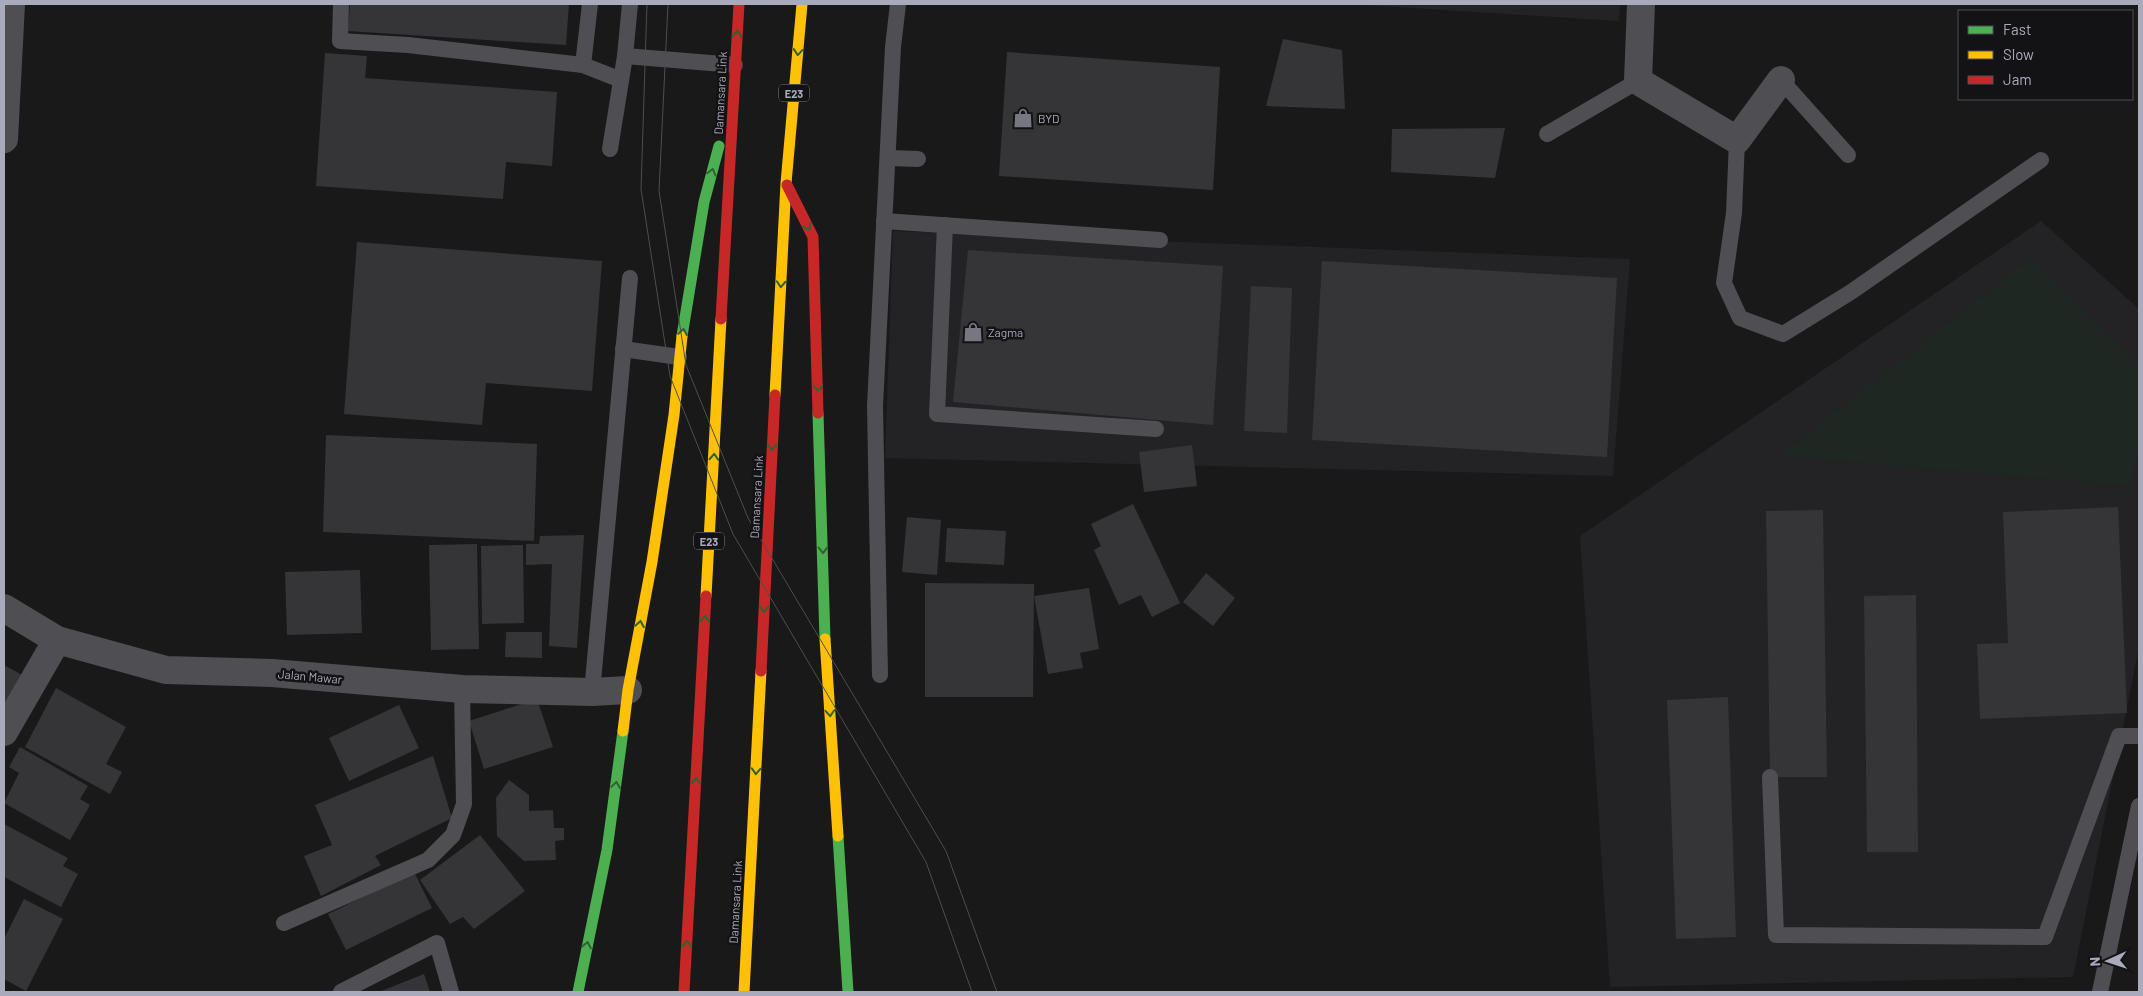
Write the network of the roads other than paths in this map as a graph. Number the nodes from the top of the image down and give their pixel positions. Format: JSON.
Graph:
{"nodes":[{"id":1,"x":11,"y":4,"type":"edge"},
{"id":2,"x":341,"y":4,"type":"edge"},
{"id":3,"x":590,"y":4,"type":"edge"},
{"id":4,"x":630,"y":4,"type":"edge"},
{"id":5,"x":739,"y":4,"type":"edge"},
{"id":6,"x":802,"y":4,"type":"edge"},
{"id":7,"x":898,"y":4,"type":"edge"},
{"id":8,"x":1641,"y":4,"type":"edge"},
{"id":9,"x":625,"y":56,"type":"junction"},
{"id":10,"x":583,"y":64,"type":"junction"},
{"id":11,"x":735,"y":65,"type":"junction"},
{"id":12,"x":621,"y":80,"type":"junction"},
{"id":13,"x":1781,"y":80,"type":"joint"},
{"id":14,"x":1638,"y":81,"type":"junction"},
{"id":15,"x":734,"y":89,"type":"junction"},
{"id":16,"x":5,"y":102,"type":"edge"},
{"id":17,"x":1547,"y":134,"type":"dead end"},
{"id":18,"x":4,"y":139,"type":"edge"},
{"id":19,"x":1737,"y":140,"type":"junction"},
{"id":20,"x":610,"y":149,"type":"dead end"},
{"id":21,"x":1848,"y":156,"type":"dead end"},
{"id":22,"x":888,"y":158,"type":"junction"},
{"id":23,"x":918,"y":159,"type":"dead end"},
{"id":24,"x":2041,"y":160,"type":"dead end"},
{"id":25,"x":786,"y":183,"type":"junction"},
{"id":26,"x":884,"y":221,"type":"junction"},
{"id":27,"x":945,"y":225,"type":"junction"},
{"id":28,"x":1160,"y":240,"type":"dead end"},
{"id":29,"x":630,"y":278,"type":"dead end"},
{"id":30,"x":623,"y":349,"type":"junction"},
{"id":31,"x":679,"y":357,"type":"junction"},
{"id":32,"x":1156,"y":428,"type":"dead end"},
{"id":33,"x":4,"y":608,"type":"edge"},
{"id":34,"x":58,"y":640,"type":"junction"},
{"id":35,"x":880,"y":675,"type":"dead end"},
{"id":36,"x":462,"y":689,"type":"junction"},
{"id":37,"x":628,"y":690,"type":"junction"},
{"id":38,"x":592,"y":692,"type":"junction"},
{"id":39,"x":4,"y":732,"type":"edge"},
{"id":40,"x":2139,"y":736,"type":"edge"},
{"id":41,"x":1770,"y":778,"type":"dead end"},
{"id":42,"x":2139,"y":806,"type":"edge"},
{"id":43,"x":284,"y":923,"type":"dead end"},
{"id":44,"x":342,"y":992,"type":"edge"},
{"id":45,"x":451,"y":992,"type":"edge"},
{"id":46,"x":578,"y":992,"type":"edge"},
{"id":47,"x":684,"y":992,"type":"edge"},
{"id":48,"x":744,"y":992,"type":"edge"},
{"id":49,"x":848,"y":992,"type":"edge"},
{"id":50,"x":2100,"y":992,"type":"edge"}],
"edges":[{"from":1,"to":16,"type":"street"},
{"from":2,"to":10,"type":"lane"},
{"from":3,"to":10,"type":"lane"},
{"from":4,"to":9,"type":"lane"},
{"from":11,"to":5,"type":"highway","name":"Damansara Link","number":"E23","one_way":true},
{"from":6,"to":25,"type":"highway","name":"Damansara Link","number":"E23","one_way":true},
{"from":7,"to":22,"type":"lane"},
{"from":8,"to":14,"type":"street"},
{"from":9,"to":11,"type":"lane"},
{"from":9,"to":12,"type":"lane"},
{"from":10,"to":12,"type":"lane"},
{"from":11,"to":15,"type":"highway","name":"Damansara Link","number":"E23"},
{"from":12,"to":20,"type":"lane"},
{"from":13,"to":19,"type":"street"},
{"from":13,"to":21,"type":"lane"},
{"from":14,"to":17,"type":"lane"},
{"from":14,"to":19,"type":"street"},
{"from":31,"to":15,"type":"highway","one_way":true},
{"from":47,"to":15,"type":"highway","name":"Damansara Link","number":"E23","one_way":true},
{"from":16,"to":18,"type":"street"},
{"from":19,"to":24,"type":"lane"},
{"from":22,"to":23,"type":"lane"},
{"from":22,"to":26,"type":"lane"},
{"from":25,"to":48,"type":"highway","name":"Damansara Link","number":"E23","one_way":true},
{"from":25,"to":49,"type":"highway","one_way":true},
{"from":26,"to":27,"type":"lane"},
{"from":26,"to":35,"type":"lane"},
{"from":27,"to":28,"type":"lane"},
{"from":27,"to":32,"type":"lane"},
{"from":29,"to":30,"type":"lane"},
{"from":30,"to":31,"type":"lane"},
{"from":30,"to":38,"type":"lane"},
{"from":37,"to":31,"type":"highway","one_way":true},
{"from":33,"to":34,"type":"street","name":"Jalan Mawar"},
{"from":34,"to":36,"type":"street","name":"Jalan Mawar"},
{"from":34,"to":39,"type":"street"},
{"from":36,"to":38,"type":"street","name":"Jalan Mawar"},
{"from":36,"to":43,"type":"lane"},
{"from":37,"to":38,"type":"street","name":"Jalan Mawar"},
{"from":46,"to":37,"type":"highway","one_way":true},
{"from":40,"to":41,"type":"lane"},
{"from":42,"to":50,"type":"lane"},
{"from":44,"to":45,"type":"lane"}]}
